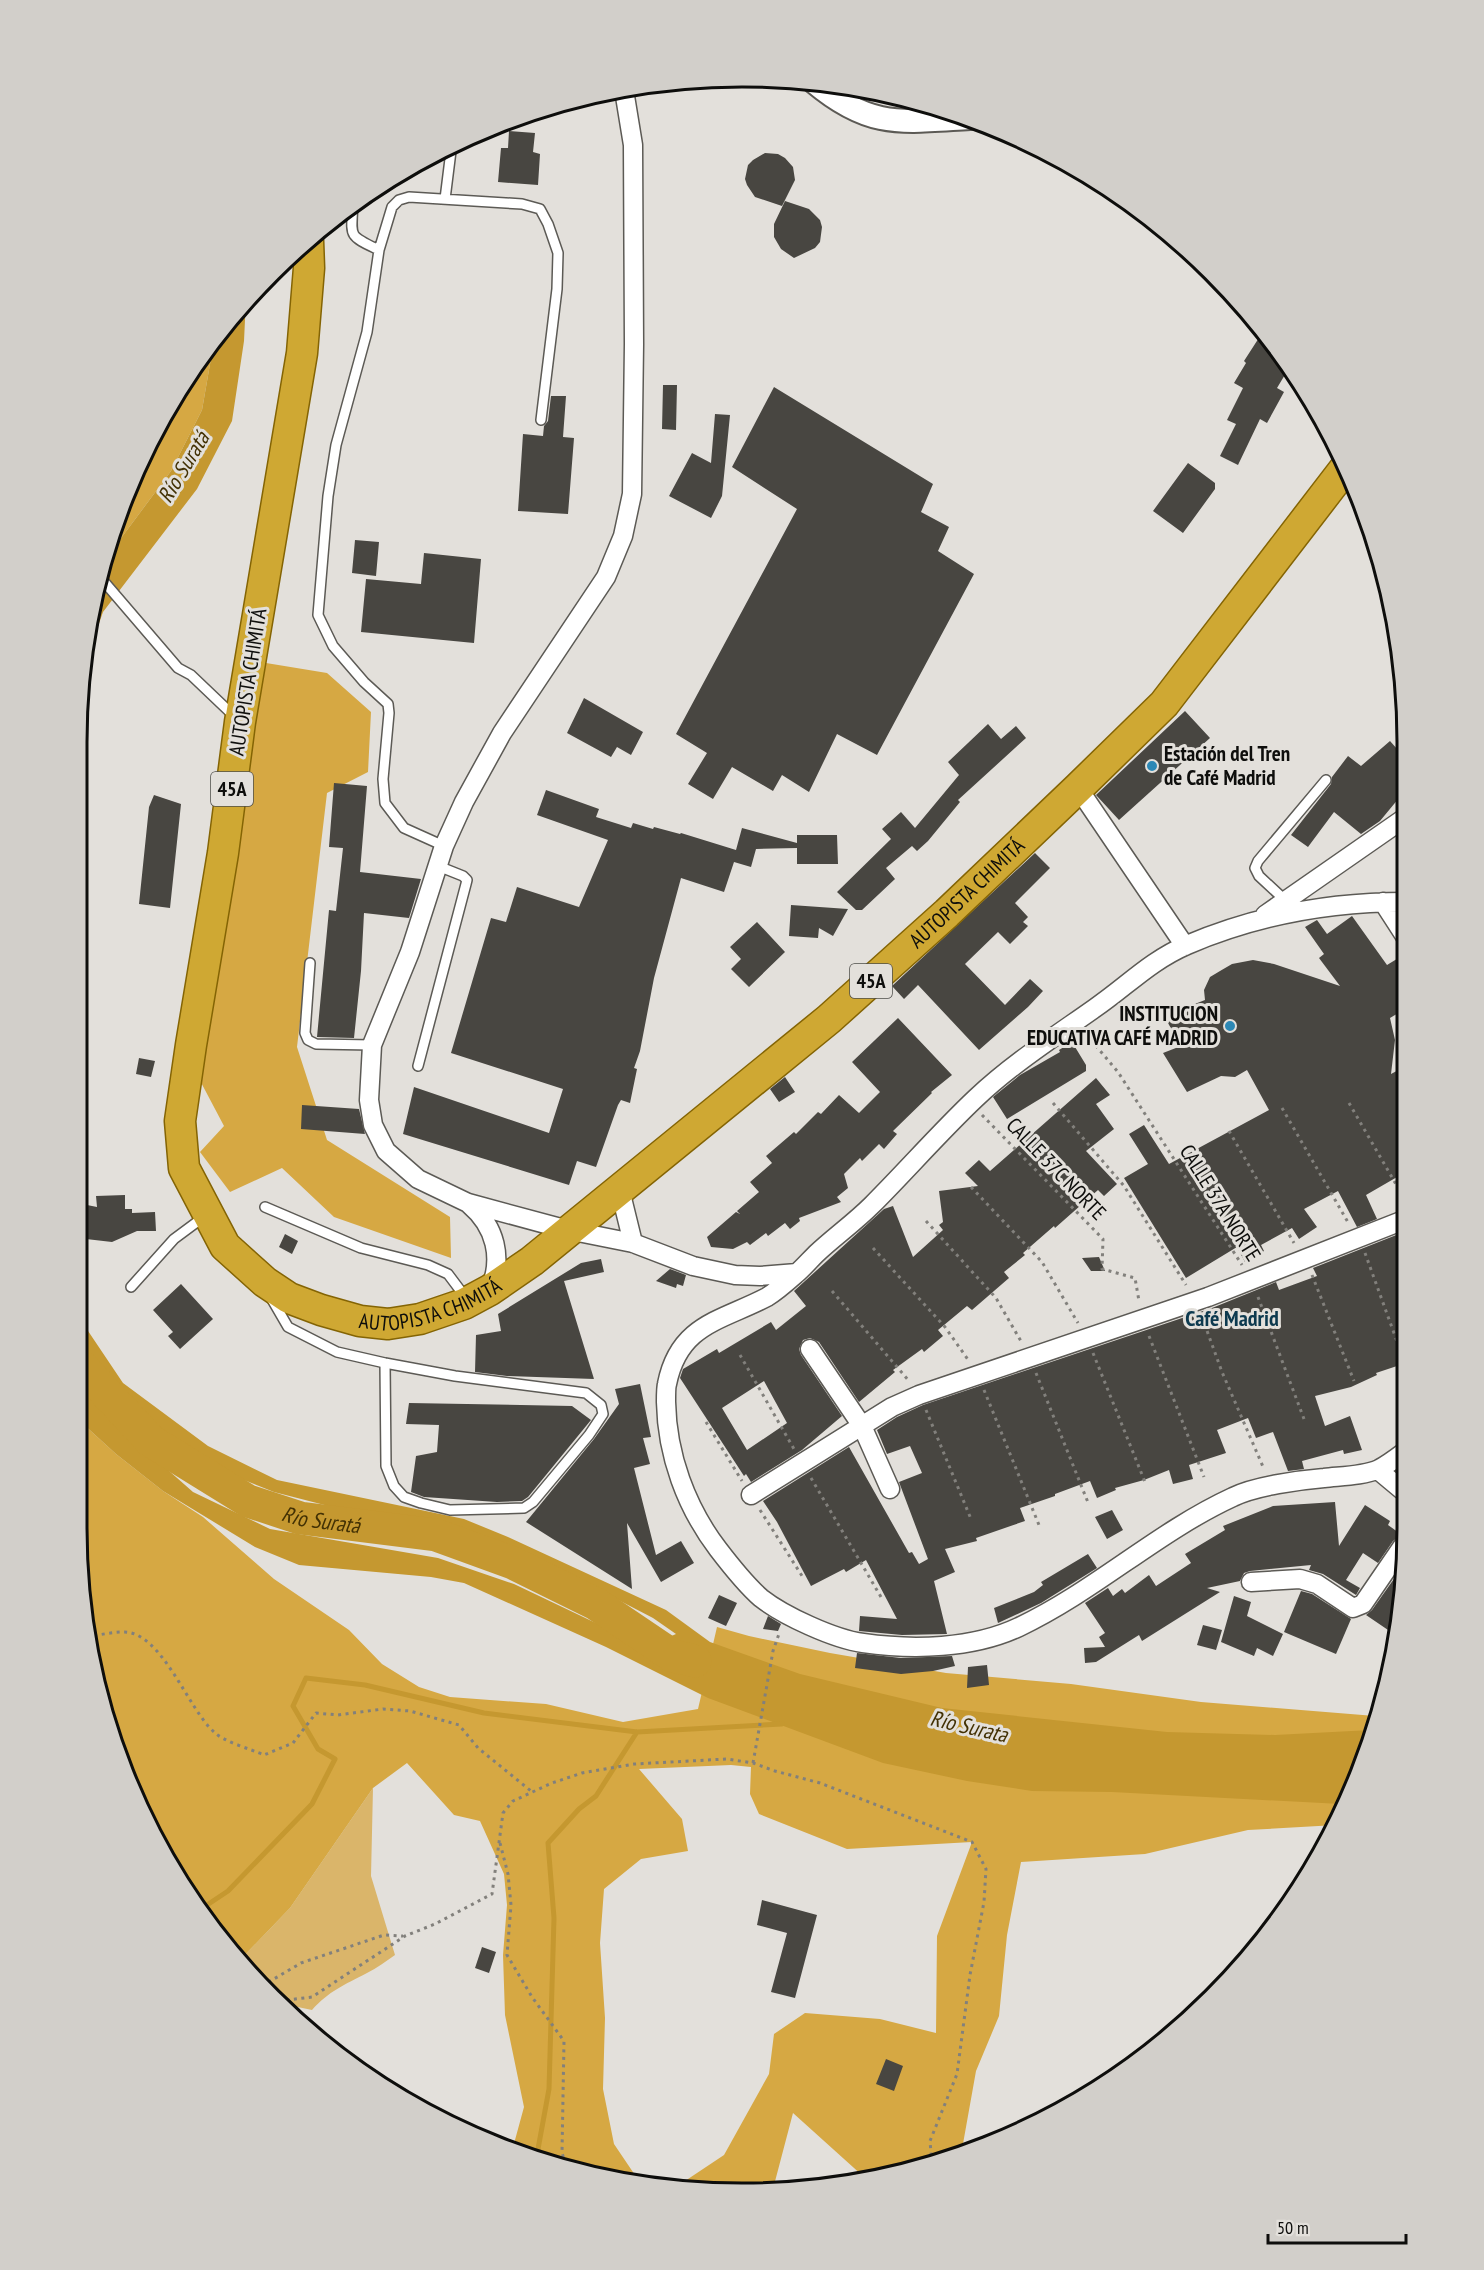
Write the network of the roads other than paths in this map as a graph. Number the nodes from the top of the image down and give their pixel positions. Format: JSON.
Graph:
{"nodes":[{"id":1,"x":830,"y":94,"type":"edge"},
{"id":2,"x":625,"y":98,"type":"edge"},
{"id":3,"x":945,"y":120,"type":"edge"},
{"id":4,"x":450,"y":156,"type":"edge"},
{"id":5,"x":445,"y":199,"type":"junction"},
{"id":6,"x":353,"y":215,"type":"edge"},
{"id":7,"x":379,"y":250,"type":"junction"},
{"id":8,"x":308,"y":252,"type":"edge"},
{"id":9,"x":541,"y":420,"type":"dead end"},
{"id":10,"x":1340,"y":475,"type":"edge"},
{"id":11,"x":106,"y":584,"type":"edge"},
{"id":12,"x":240,"y":722,"type":"junction"},
{"id":13,"x":1326,"y":780,"type":"dead end"},
{"id":14,"x":1078,"y":788,"type":"junction"},
{"id":15,"x":1397,"y":823,"type":"edge"},
{"id":16,"x":444,"y":846,"type":"junction"},
{"id":17,"x":438,"y":866,"type":"junction"},
{"id":18,"x":1383,"y":902,"type":"junction"},
{"id":19,"x":1397,"y":902,"type":"edge"},
{"id":20,"x":1291,"y":907,"type":"junction"},
{"id":21,"x":1397,"y":924,"type":"edge"},
{"id":22,"x":1185,"y":946,"type":"junction"},
{"id":23,"x":310,"y":963,"type":"dead end"},
{"id":24,"x":372,"y":1045,"type":"junction"},
{"id":25,"x":418,"y":1066,"type":"dead end"},
{"id":26,"x":620,"y":1190,"type":"junction"},
{"id":27,"x":468,"y":1203,"type":"junction"},
{"id":28,"x":265,"y":1207,"type":"dead end"},
{"id":29,"x":206,"y":1214,"type":"junction"},
{"id":30,"x":1397,"y":1223,"type":"edge"},
{"id":31,"x":568,"y":1230,"type":"junction"},
{"id":32,"x":633,"y":1243,"type":"junction"},
{"id":33,"x":797,"y":1273,"type":"junction"},
{"id":34,"x":265,"y":1282,"type":"junction"},
{"id":35,"x":131,"y":1287,"type":"dead end"},
{"id":36,"x":477,"y":1297,"type":"junction"},
{"id":37,"x":810,"y":1349,"type":"dead end"},
{"id":38,"x":385,"y":1363,"type":"junction"},
{"id":39,"x":862,"y":1426,"type":"junction"},
{"id":40,"x":1397,"y":1457,"type":"edge"},
{"id":41,"x":1378,"y":1470,"type":"junction"},
{"id":42,"x":1397,"y":1486,"type":"edge"},
{"id":43,"x":890,"y":1489,"type":"dead end"},
{"id":44,"x":751,"y":1495,"type":"dead end"},
{"id":45,"x":1396,"y":1555,"type":"edge"},
{"id":46,"x":1251,"y":1582,"type":"dead end"}],
"edges":[{"from":1,"to":3,"type":"street"},
{"from":2,"to":16,"type":"street"},
{"from":4,"to":5,"type":"lane"},
{"from":5,"to":7,"type":"lane"},
{"from":5,"to":9,"type":"lane"},
{"from":6,"to":7,"type":"lane"},
{"from":7,"to":16,"type":"lane"},
{"from":8,"to":12,"type":"highway","name":"AUTOPISTA CHIMITÁ","number":"45A"},
{"from":10,"to":14,"type":"highway","name":"AUTOPISTA CHIMITÁ","number":"45A"},
{"from":11,"to":12,"type":"lane"},
{"from":12,"to":29,"type":"highway","name":"AUTOPISTA CHIMITÁ","number":"45A"},
{"from":13,"to":20,"type":"lane"},
{"from":14,"to":22,"type":"street"},
{"from":14,"to":26,"type":"highway","name":"AUTOPISTA CHIMITÁ","number":"45A"},
{"from":15,"to":20,"type":"street"},
{"from":16,"to":17,"type":"street"},
{"from":17,"to":24,"type":"street"},
{"from":17,"to":25,"type":"lane"},
{"from":18,"to":19,"type":"street"},
{"from":18,"to":20,"type":"street"},
{"from":18,"to":21,"type":"street"},
{"from":20,"to":22,"type":"street"},
{"from":22,"to":33,"type":"street"},
{"from":23,"to":24,"type":"lane"},
{"from":24,"to":27,"type":"street"},
{"from":26,"to":31,"type":"highway","name":"AUTOPISTA CHIMITÁ","number":"45A"},
{"from":26,"to":32,"type":"street"},
{"from":27,"to":31,"type":"street"},
{"from":27,"to":36,"type":"street"},
{"from":28,"to":36,"type":"lane"},
{"from":29,"to":34,"type":"highway","name":"AUTOPISTA CHIMITÁ","number":"45A"},
{"from":29,"to":35,"type":"lane"},
{"from":30,"to":39,"type":"street"},
{"from":31,"to":32,"type":"street"},
{"from":31,"to":36,"type":"highway","name":"AUTOPISTA CHIMITÁ","number":"45A"},
{"from":32,"to":33,"type":"street"},
{"from":33,"to":41,"type":"street"},
{"from":34,"to":36,"type":"highway","name":"AUTOPISTA CHIMITÁ","number":"45A"},
{"from":34,"to":38,"type":"lane"},
{"from":37,"to":39,"type":"street"},
{"from":38,"to":38,"type":"lane"},
{"from":39,"to":43,"type":"street"},
{"from":39,"to":44,"type":"street"},
{"from":40,"to":41,"type":"street"},
{"from":41,"to":42,"type":"street"},
{"from":45,"to":46,"type":"street"}]}
